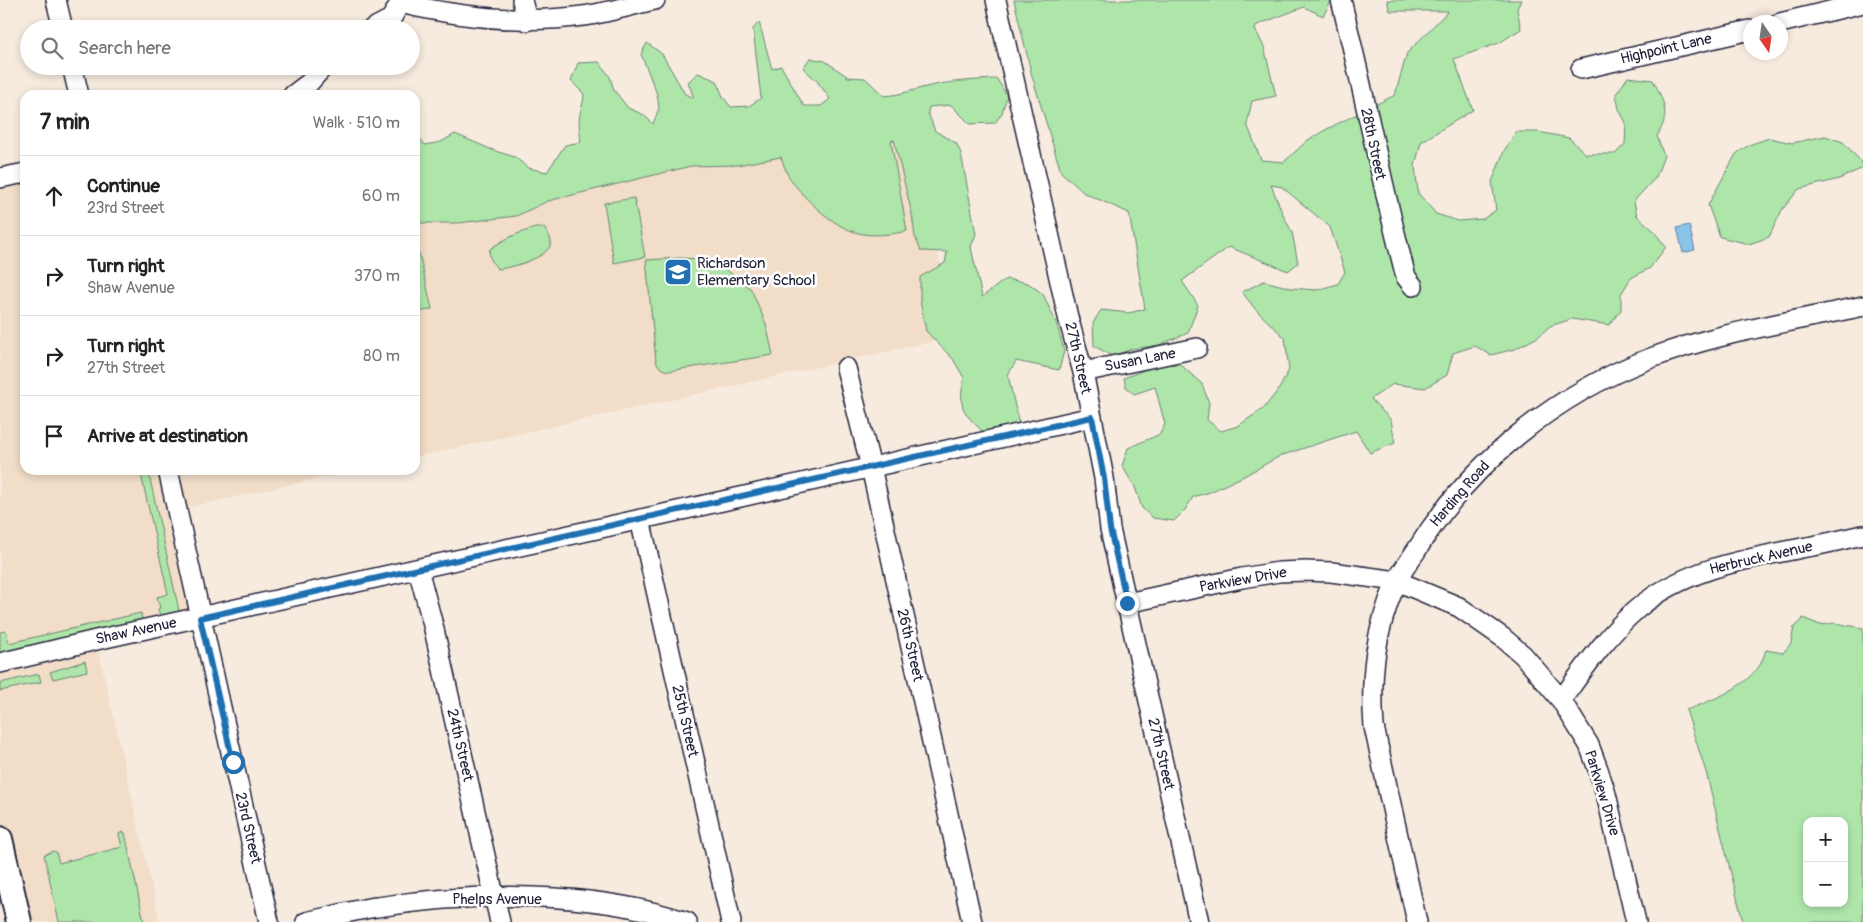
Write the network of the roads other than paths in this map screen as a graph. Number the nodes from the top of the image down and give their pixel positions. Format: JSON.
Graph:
{"nodes":[{"id":1,"x":56,"y":0,"type":"edge"},
{"id":2,"x":522,"y":0,"type":"edge"},
{"id":3,"x":655,"y":0,"type":"edge"},
{"id":4,"x":996,"y":0,"type":"edge"},
{"id":5,"x":1341,"y":0,"type":"edge"},
{"id":6,"x":396,"y":2,"type":"edge"},
{"id":7,"x":1863,"y":4,"type":"edge"},
{"id":8,"x":61,"y":20,"type":"edge"},
{"id":9,"x":389,"y":20,"type":"edge"},
{"id":10,"x":527,"y":21,"type":"junction"},
{"id":11,"x":1788,"y":21,"type":"edge"},
{"id":12,"x":1743,"y":32,"type":"edge"},
{"id":13,"x":1581,"y":69,"type":"dead end"},
{"id":14,"x":74,"y":75,"type":"edge"},
{"id":15,"x":316,"y":75,"type":"edge"},
{"id":16,"x":79,"y":90,"type":"edge"},
{"id":17,"x":299,"y":90,"type":"edge"},
{"id":18,"x":20,"y":174,"type":"edge"},
{"id":19,"x":0,"y":178,"type":"edge"},
{"id":20,"x":1413,"y":286,"type":"dead end"},
{"id":21,"x":1863,"y":306,"type":"edge"},
{"id":22,"x":1197,"y":348,"type":"dead end"},
{"id":23,"x":846,"y":368,"type":"dead end"},
{"id":24,"x":1083,"y":372,"type":"junction"},
{"id":25,"x":1092,"y":417,"type":"junction"},
{"id":26,"x":870,"y":468,"type":"junction"},
{"id":27,"x":169,"y":475,"type":"edge"},
{"id":28,"x":640,"y":519,"type":"junction"},
{"id":29,"x":1863,"y":535,"type":"edge"},
{"id":30,"x":418,"y":569,"type":"junction"},
{"id":31,"x":1397,"y":582,"type":"junction"},
{"id":32,"x":1127,"y":603,"type":"junction"},
{"id":33,"x":200,"y":618,"type":"junction"},
{"id":34,"x":0,"y":663,"type":"edge"},
{"id":35,"x":1561,"y":700,"type":"junction"},
{"id":36,"x":0,"y":839,"type":"edge"},
{"id":37,"x":494,"y":896,"type":"junction"},
{"id":38,"x":19,"y":922,"type":"edge"},
{"id":39,"x":269,"y":922,"type":"edge"},
{"id":40,"x":306,"y":922,"type":"edge"},
{"id":41,"x":500,"y":922,"type":"edge"},
{"id":42,"x":687,"y":922,"type":"edge"},
{"id":43,"x":731,"y":922,"type":"edge"},
{"id":44,"x":972,"y":922,"type":"edge"},
{"id":45,"x":1199,"y":922,"type":"edge"},
{"id":46,"x":1417,"y":922,"type":"edge"},
{"id":47,"x":1636,"y":922,"type":"edge"}],
"edges":[{"from":1,"to":8,"type":"street"},
{"from":2,"to":10,"type":"street"},
{"from":3,"to":10,"type":"street"},
{"from":4,"to":24,"type":"street","name":"27th Street"},
{"from":5,"to":20,"type":"street","name":"28th Street"},
{"from":6,"to":9,"type":"street"},
{"from":6,"to":10,"type":"street"},
{"from":7,"to":11,"type":"street"},
{"from":12,"to":13,"type":"street","name":"Highpoint Lane"},
{"from":14,"to":16,"type":"street"},
{"from":15,"to":17,"type":"street"},
{"from":18,"to":19,"type":"street"},
{"from":21,"to":31,"type":"street","name":"Harding Road"},
{"from":22,"to":24,"type":"street","name":"Susan Lane"},
{"from":23,"to":26,"type":"street","name":"26th Street"},
{"from":24,"to":25,"type":"street","name":"27th Street"},
{"from":25,"to":26,"type":"street","name":"Shaw Avenue"},
{"from":25,"to":32,"type":"street","name":"27th Street"},
{"from":26,"to":28,"type":"street","name":"Shaw Avenue"},
{"from":26,"to":44,"type":"street","name":"26th Street"},
{"from":27,"to":33,"type":"street","name":"23rd Street"},
{"from":28,"to":30,"type":"street","name":"Shaw Avenue"},
{"from":28,"to":43,"type":"street","name":"25th Street"},
{"from":29,"to":35,"type":"street","name":"Herbruck Avenue"},
{"from":30,"to":33,"type":"street","name":"Shaw Avenue"},
{"from":30,"to":37,"type":"street","name":"24th Street"},
{"from":31,"to":32,"type":"street","name":"Parkview Drive"},
{"from":31,"to":35,"type":"street","name":"Parkview Drive"},
{"from":31,"to":46,"type":"street","name":"Harding Road"},
{"from":32,"to":45,"type":"street","name":"27th Street"},
{"from":33,"to":34,"type":"street","name":"Shaw Avenue"},
{"from":33,"to":39,"type":"street","name":"23rd Street"},
{"from":35,"to":47,"type":"street","name":"Parkview Drive"},
{"from":36,"to":38,"type":"main road"},
{"from":37,"to":40,"type":"street","name":"Phelps Avenue"},
{"from":37,"to":41,"type":"street","name":"24th Street"},
{"from":37,"to":42,"type":"street","name":"Phelps Avenue"}]}
